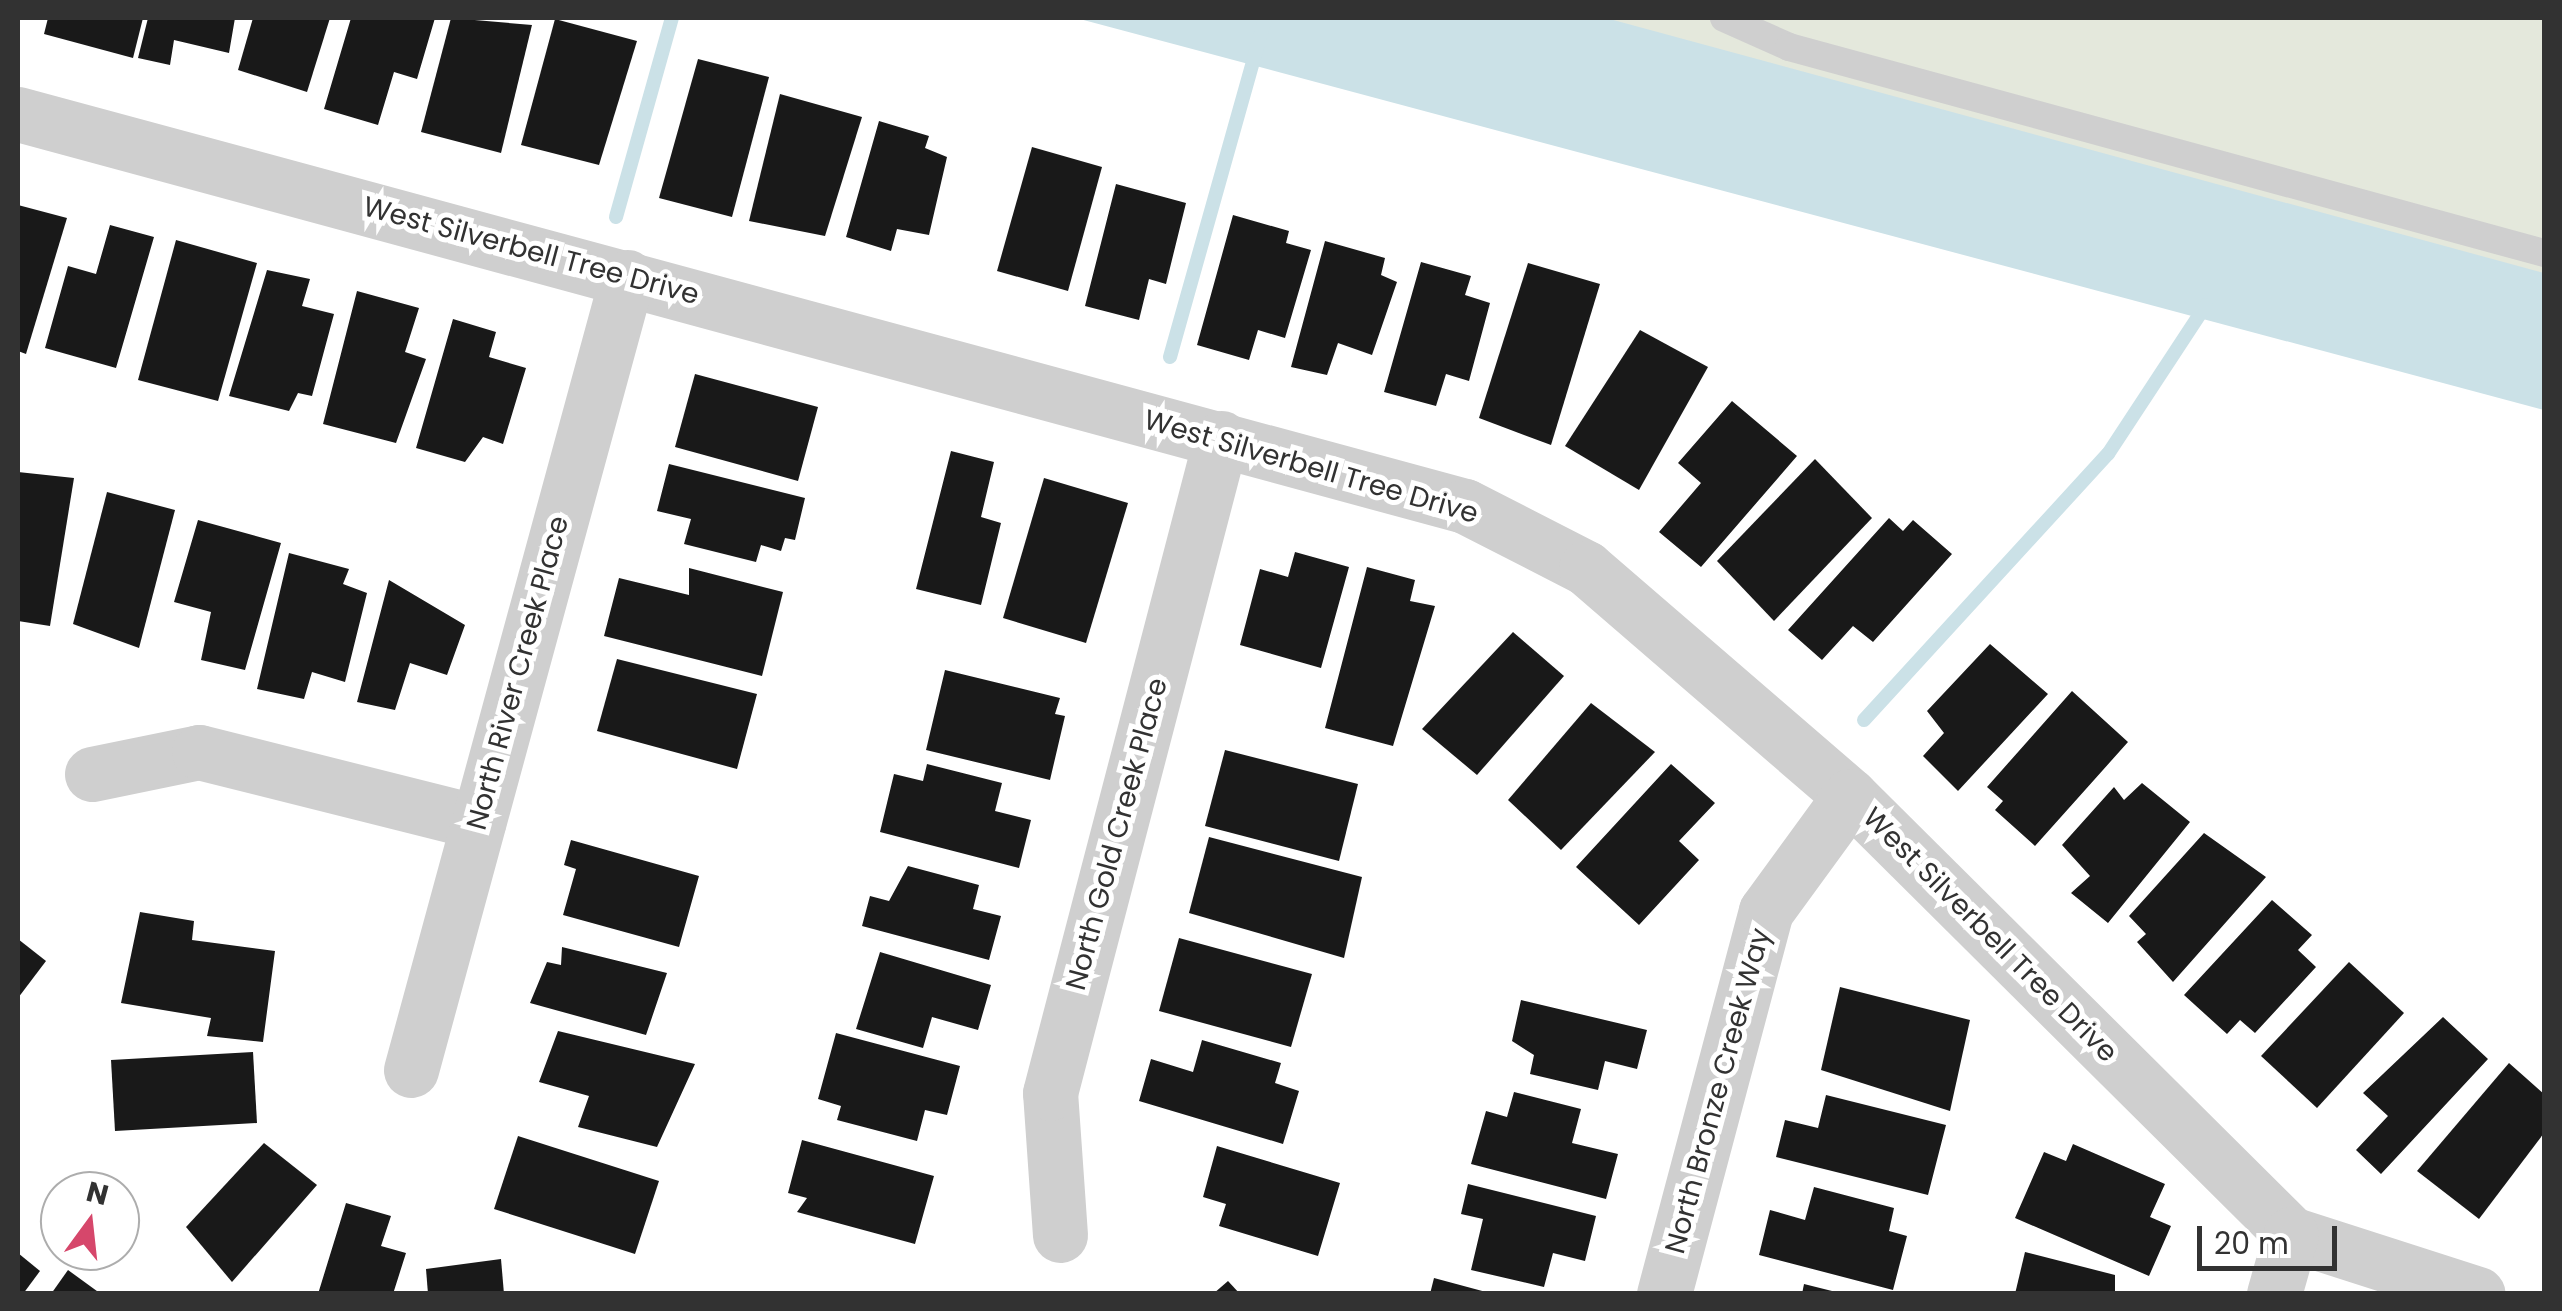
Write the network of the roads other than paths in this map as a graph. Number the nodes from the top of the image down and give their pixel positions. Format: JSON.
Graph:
{"nodes":[{"id":1,"x":1724,"y":18,"type":"edge"},
{"id":2,"x":18,"y":114,"type":"edge"},
{"id":3,"x":2544,"y":254,"type":"edge"},
{"id":4,"x":626,"y":277,"type":"junction"},
{"id":5,"x":1221,"y":438,"type":"junction"},
{"id":6,"x":92,"y":774,"type":"dead end"},
{"id":7,"x":1850,"y":796,"type":"junction"},
{"id":8,"x":478,"y":822,"type":"junction"},
{"id":9,"x":411,"y":1070,"type":"dead end"},
{"id":10,"x":1060,"y":1234,"type":"dead end"},
{"id":11,"x":2291,"y":1234,"type":"junction"},
{"id":12,"x":1664,"y":1294,"type":"edge"},
{"id":13,"x":2274,"y":1294,"type":"edge"},
{"id":14,"x":2478,"y":1294,"type":"edge"}],
"edges":[{"from":1,"to":3,"type":"lane"},
{"from":2,"to":4,"type":"street","name":"West Silverbell Tree Drive"},
{"from":4,"to":5,"type":"street","name":"West Silverbell Tree Drive"},
{"from":4,"to":8,"type":"street","name":"North River Creek Place"},
{"from":5,"to":7,"type":"street","name":"West Silverbell Tree Drive"},
{"from":5,"to":10,"type":"street","name":"North Gold Creek Place"},
{"from":6,"to":8,"type":"street"},
{"from":7,"to":11,"type":"street","name":"West Silverbell Tree Drive"},
{"from":7,"to":12,"type":"street","name":"North Bronze Creek Way"},
{"from":8,"to":9,"type":"street","name":"North River Creek Place"},
{"from":11,"to":13,"type":"street"},
{"from":11,"to":14,"type":"street","name":"West Silverbell Tree Drive"}]}
